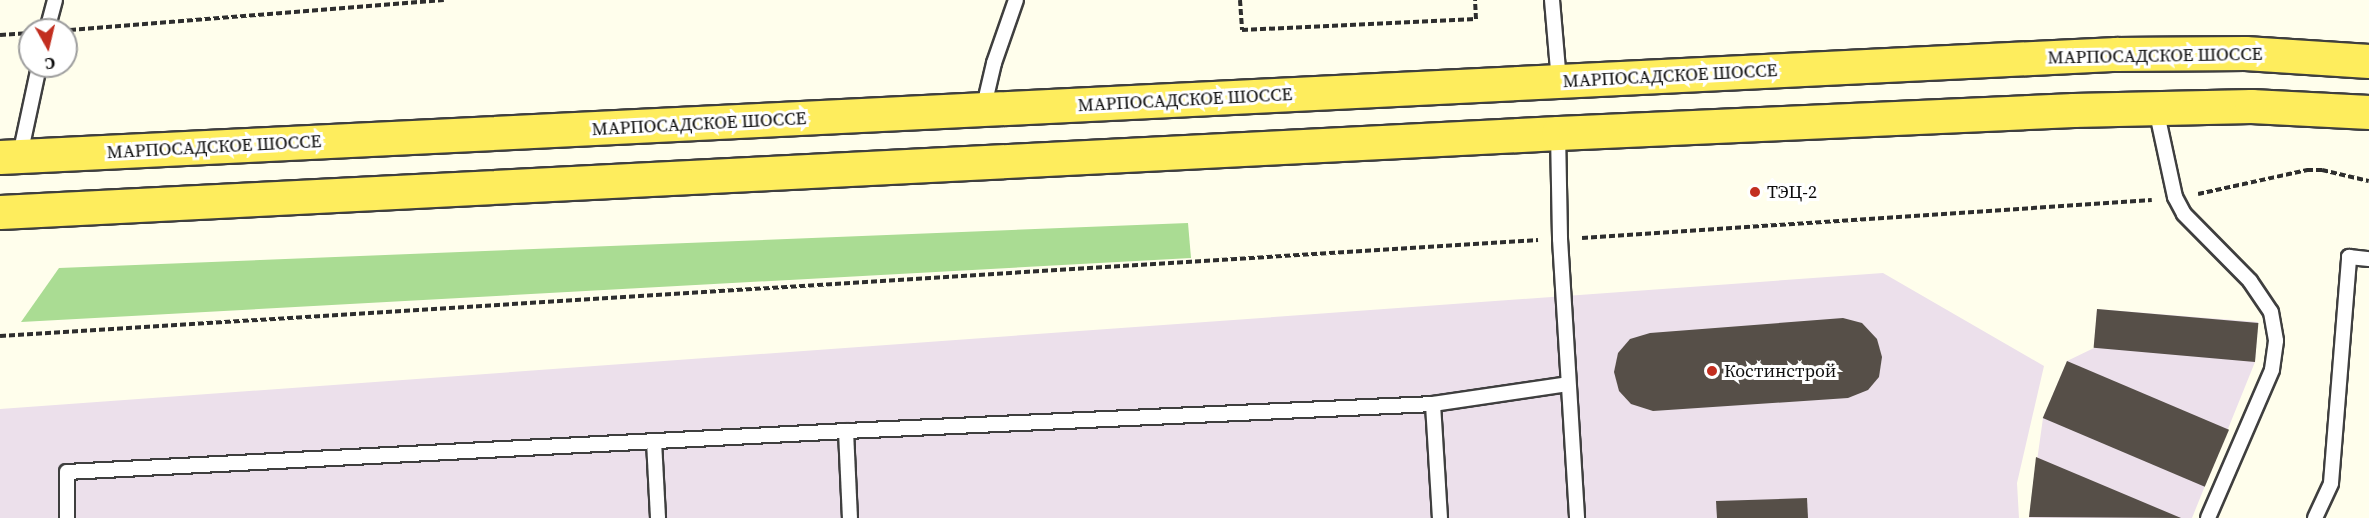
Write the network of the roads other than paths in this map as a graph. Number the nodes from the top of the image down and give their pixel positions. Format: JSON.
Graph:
{"nodes":[{"id":1,"x":55,"y":0,"type":"edge"},
{"id":2,"x":1016,"y":0,"type":"edge"},
{"id":3,"x":1552,"y":0,"type":"edge"},
{"id":4,"x":50,"y":18,"type":"edge"},
{"id":5,"x":2369,"y":62,"type":"edge"},
{"id":6,"x":35,"y":78,"type":"edge"},
{"id":7,"x":1559,"y":81,"type":"junction"},
{"id":8,"x":2155,"y":106,"type":"junction"},
{"id":9,"x":983,"y":111,"type":"junction"},
{"id":10,"x":2369,"y":112,"type":"edge"},
{"id":11,"x":1558,"y":133,"type":"junction"},
{"id":12,"x":10,"y":157,"type":"edge"},
{"id":13,"x":0,"y":212,"type":"edge"},
{"id":14,"x":2369,"y":259,"type":"edge"},
{"id":15,"x":1568,"y":384,"type":"junction"},
{"id":16,"x":1433,"y":404,"type":"junction"},
{"id":17,"x":846,"y":431,"type":"junction"},
{"id":18,"x":654,"y":441,"type":"junction"},
{"id":19,"x":67,"y":518,"type":"edge"},
{"id":20,"x":658,"y":518,"type":"edge"},
{"id":21,"x":850,"y":518,"type":"edge"},
{"id":22,"x":1440,"y":518,"type":"edge"},
{"id":23,"x":1577,"y":518,"type":"edge"},
{"id":24,"x":2208,"y":518,"type":"edge"},
{"id":25,"x":2314,"y":518,"type":"edge"}],
"edges":[{"from":1,"to":4,"type":"lane"},
{"from":2,"to":9,"type":"lane"},
{"from":3,"to":7,"type":"lane"},
{"from":5,"to":7,"type":"main road","name":"МАРПОСАДСКОЕ ШОССЕ"},
{"from":6,"to":12,"type":"lane"},
{"from":7,"to":9,"type":"main road","name":"МАРПОСАДСКОЕ ШОССЕ"},
{"from":8,"to":10,"type":"main road"},
{"from":8,"to":11,"type":"main road"},
{"from":8,"to":24,"type":"lane"},
{"from":9,"to":12,"type":"main road","name":"МАРПОСАДСКОЕ ШОССЕ"},
{"from":11,"to":13,"type":"main road"},
{"from":11,"to":15,"type":"lane"},
{"from":14,"to":25,"type":"lane"},
{"from":15,"to":16,"type":"lane"},
{"from":15,"to":23,"type":"lane"},
{"from":16,"to":17,"type":"lane"},
{"from":16,"to":22,"type":"lane"},
{"from":17,"to":18,"type":"lane"},
{"from":17,"to":21,"type":"lane"},
{"from":18,"to":19,"type":"lane"},
{"from":18,"to":20,"type":"lane"}]}
